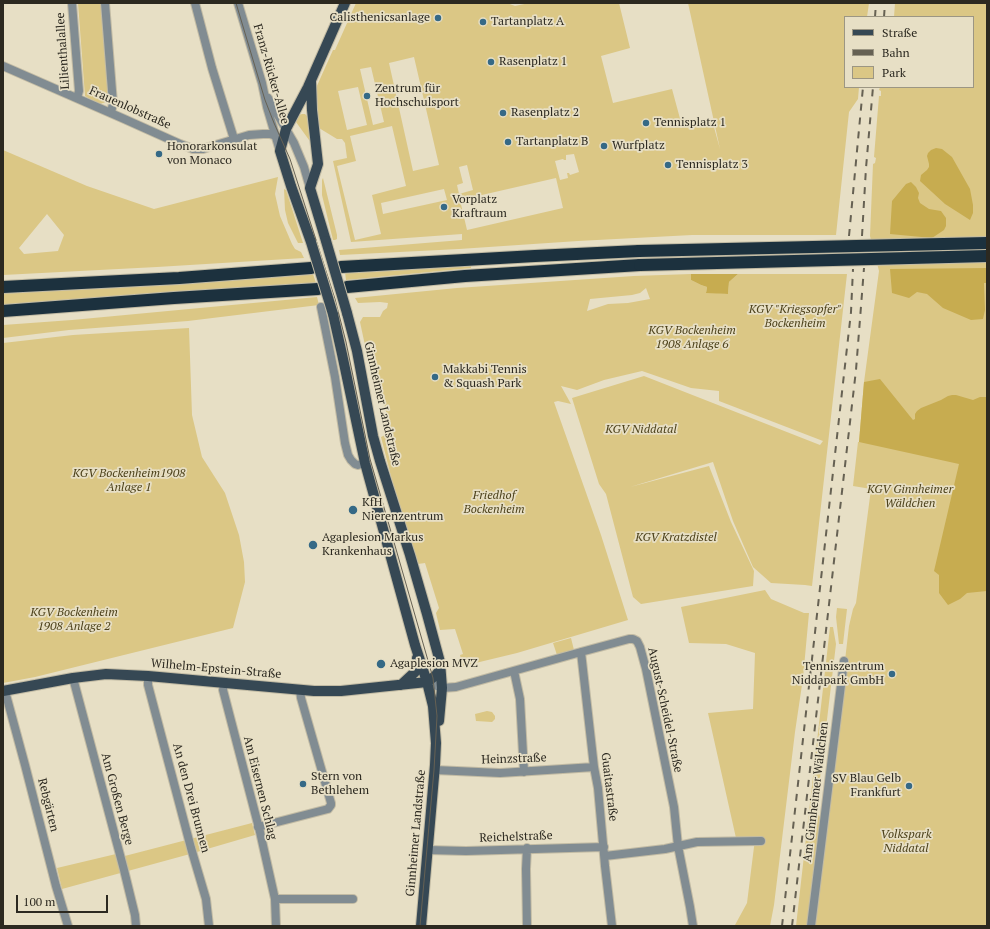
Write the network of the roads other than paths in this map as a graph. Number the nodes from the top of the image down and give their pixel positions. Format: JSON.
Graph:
{"nodes":[{"id":1,"x":72,"y":3,"type":"edge"},
{"id":2,"x":105,"y":3,"type":"edge"},
{"id":3,"x":195,"y":3,"type":"edge"},
{"id":4,"x":238,"y":3,"type":"edge"},
{"id":5,"x":345,"y":3,"type":"edge"},
{"id":6,"x":3,"y":66,"type":"edge"},
{"id":7,"x":311,"y":80,"type":"junction"},
{"id":8,"x":262,"y":83,"type":"junction"},
{"id":9,"x":77,"y":98,"type":"junction"},
{"id":10,"x":295,"y":112,"type":"junction"},
{"id":11,"x":111,"y":113,"type":"junction"},
{"id":12,"x":281,"y":120,"type":"junction"},
{"id":13,"x":313,"y":122,"type":"junction"},
{"id":14,"x":272,"y":123,"type":"junction"},
{"id":15,"x":286,"y":129,"type":"junction"},
{"id":16,"x":250,"y":135,"type":"junction"},
{"id":17,"x":276,"y":136,"type":"junction"},
{"id":18,"x":234,"y":139,"type":"junction"},
{"id":19,"x":280,"y":151,"type":"junction"},
{"id":20,"x":310,"y":188,"type":"junction"},
{"id":21,"x":987,"y":243,"type":"edge"},
{"id":22,"x":987,"y":256,"type":"edge"},
{"id":23,"x":341,"y":267,"type":"dead end"},
{"id":24,"x":312,"y":268,"type":"dead end"},
{"id":25,"x":3,"y":286,"type":"edge"},
{"id":26,"x":347,"y":287,"type":"dead end"},
{"id":27,"x":318,"y":289,"type":"dead end"},
{"id":28,"x":321,"y":307,"type":"dead end"},
{"id":29,"x":3,"y":311,"type":"edge"},
{"id":30,"x":365,"y":463,"type":"junction"},
{"id":31,"x":412,"y":562,"type":"junction"},
{"id":32,"x":394,"y":566,"type":"junction"},
{"id":33,"x":581,"y":652,"type":"junction"},
{"id":34,"x":417,"y":653,"type":"junction"},
{"id":35,"x":844,"y":661,"type":"dead end"},
{"id":36,"x":440,"y":662,"type":"junction"},
{"id":37,"x":514,"y":671,"type":"junction"},
{"id":38,"x":148,"y":676,"type":"junction"},
{"id":39,"x":73,"y":678,"type":"junction"},
{"id":40,"x":428,"y":682,"type":"junction"},
{"id":41,"x":224,"y":683,"type":"junction"},
{"id":42,"x":400,"y":685,"type":"junction"},
{"id":43,"x":442,"y":688,"type":"junction"},
{"id":44,"x":300,"y":690,"type":"junction"},
{"id":45,"x":4,"y":691,"type":"edge"},
{"id":46,"x":436,"y":743,"type":"junction"},
{"id":47,"x":594,"y":767,"type":"junction"},
{"id":48,"x":435,"y":770,"type":"junction"},
{"id":49,"x":524,"y":772,"type":"junction"},
{"id":50,"x":258,"y":827,"type":"junction"},
{"id":51,"x":761,"y":841,"type":"dead end"},
{"id":52,"x":678,"y":846,"type":"junction"},
{"id":53,"x":604,"y":847,"type":"junction"},
{"id":54,"x":527,"y":848,"type":"junction"},
{"id":55,"x":428,"y":850,"type":"junction"},
{"id":56,"x":605,"y":856,"type":"junction"},
{"id":57,"x":275,"y":899,"type":"junction"},
{"id":58,"x":353,"y":899,"type":"dead end"},
{"id":59,"x":690,"y":923,"type":"edge"},
{"id":60,"x":68,"y":926,"type":"edge"},
{"id":61,"x":136,"y":926,"type":"edge"},
{"id":62,"x":209,"y":926,"type":"edge"},
{"id":63,"x":276,"y":926,"type":"edge"},
{"id":64,"x":421,"y":926,"type":"edge"},
{"id":65,"x":527,"y":926,"type":"edge"},
{"id":66,"x":612,"y":926,"type":"edge"},
{"id":67,"x":811,"y":926,"type":"edge"}],
"edges":[{"from":1,"to":9,"type":"street","name":"Lilienthalallee"},
{"from":2,"to":11,"type":"street"},
{"from":3,"to":18,"type":"street"},
{"from":4,"to":8,"type":"street","name":"Franz-Rücker-Allee"},
{"from":5,"to":7,"type":"main road"},
{"from":6,"to":9,"type":"street","name":"Frauenlobstraße"},
{"from":7,"to":10,"type":"main road"},
{"from":7,"to":13,"type":"main road"},
{"from":8,"to":12,"type":"street","name":"Ginnheimer Landstraße"},
{"from":8,"to":14,"type":"street","name":"Franz-Rücker-Allee"},
{"from":9,"to":11,"type":"street","name":"Frauenlobstraße"},
{"from":10,"to":12,"type":"street"},
{"from":10,"to":13,"type":"main road"},
{"from":10,"to":15,"type":"main road"},
{"from":11,"to":18,"type":"street","name":"Frauenlobstraße"},
{"from":12,"to":14,"type":"street"},
{"from":12,"to":15,"type":"street","name":"Ginnheimer Landstraße"},
{"from":13,"to":20,"type":"main road"},
{"from":14,"to":16,"type":"street","name":"Frauenlobstraße"},
{"from":14,"to":17,"type":"street","name":"Franz-Rücker-Allee"},
{"from":15,"to":19,"type":"main road"},
{"from":15,"to":20,"type":"street","name":"Ginnheimer Landstraße"},
{"from":16,"to":17,"type":"street","name":"Frauenlobstraße"},
{"from":16,"to":18,"type":"street","name":"Frauenlobstraße"},
{"from":17,"to":19,"type":"street","name":"Franz-Rücker-Allee"},
{"from":19,"to":30,"type":"main road","name":"Ginnheimer Landstraße","bridge":true},
{"from":20,"to":31,"type":"main road","name":"Ginnheimer Landstraße","bridge":true},
{"from":21,"to":23,"type":"highway","bridge":true},
{"from":22,"to":26,"type":"highway","bridge":true},
{"from":24,"to":25,"type":"highway"},
{"from":27,"to":29,"type":"highway"},
{"from":28,"to":30,"type":"street"},
{"from":30,"to":32,"type":"main road","name":"Ginnheimer Landstraße"},
{"from":31,"to":32,"type":"main road"},
{"from":31,"to":36,"type":"main road","name":"Ginnheimer Landstraße"},
{"from":32,"to":34,"type":"main road","name":"Ginnheimer Landstraße"},
{"from":33,"to":37,"type":"street","name":"August-Scheidel-Straße"},
{"from":33,"to":47,"type":"street","name":"Guaitastraße"},
{"from":33,"to":52,"type":"street","name":"August-Scheidel-Straße"},
{"from":34,"to":40,"type":"main road","name":"Ginnheimer Landstraße"},
{"from":34,"to":42,"type":"main road"},
{"from":35,"to":67,"type":"street","name":"Am Ginnheimer Wäldchen"},
{"from":36,"to":40,"type":"main road"},
{"from":36,"to":43,"type":"main road","name":"Ginnheimer Landstraße"},
{"from":37,"to":43,"type":"street","name":"August-Scheidel-Straße"},
{"from":37,"to":49,"type":"street"},
{"from":38,"to":39,"type":"main road","name":"Wilhelm-Epstein-Straße"},
{"from":38,"to":41,"type":"main road","name":"Wilhelm-Epstein-Straße"},
{"from":38,"to":62,"type":"street","name":"An den Drei Brunnen"},
{"from":39,"to":45,"type":"main road","name":"Wilhelm-Epstein-Straße"},
{"from":39,"to":61,"type":"street","name":"Am Großen Berge"},
{"from":40,"to":42,"type":"main road","name":"Wilhelm-Epstein-Straße"},
{"from":40,"to":43,"type":"street","name":"August-Scheidel-Straße"},
{"from":40,"to":46,"type":"main road","name":"Ginnheimer Landstraße"},
{"from":41,"to":44,"type":"main road","name":"Wilhelm-Epstein-Straße"},
{"from":41,"to":50,"type":"street","name":"Am Eisernen Schlag"},
{"from":42,"to":44,"type":"main road","name":"Wilhelm-Epstein-Straße"},
{"from":43,"to":46,"type":"main road","name":"Ginnheimer Landstraße"},
{"from":44,"to":50,"type":"street"},
{"from":45,"to":60,"type":"street","name":"Rebgärten"},
{"from":46,"to":48,"type":"main road","name":"Ginnheimer Landstraße"},
{"from":47,"to":49,"type":"street","name":"Heinzstraße"},
{"from":47,"to":53,"type":"street","name":"Guaitastraße"},
{"from":48,"to":49,"type":"street","name":"Heinzstraße"},
{"from":48,"to":55,"type":"main road","name":"Ginnheimer Landstraße"},
{"from":50,"to":57,"type":"street","name":"Am Eisernen Schlag"},
{"from":51,"to":52,"type":"street"},
{"from":52,"to":56,"type":"street"},
{"from":52,"to":59,"type":"street"},
{"from":53,"to":54,"type":"street","name":"Reichelstraße"},
{"from":53,"to":56,"type":"street","name":"Guaitastraße"},
{"from":54,"to":55,"type":"street","name":"Reichelstraße"},
{"from":54,"to":65,"type":"street"},
{"from":55,"to":64,"type":"main road","name":"Ginnheimer Landstraße"},
{"from":56,"to":66,"type":"street","name":"Guaitastraße"},
{"from":57,"to":58,"type":"street"},
{"from":57,"to":63,"type":"street","name":"Am Eisernen Schlag"}]}
